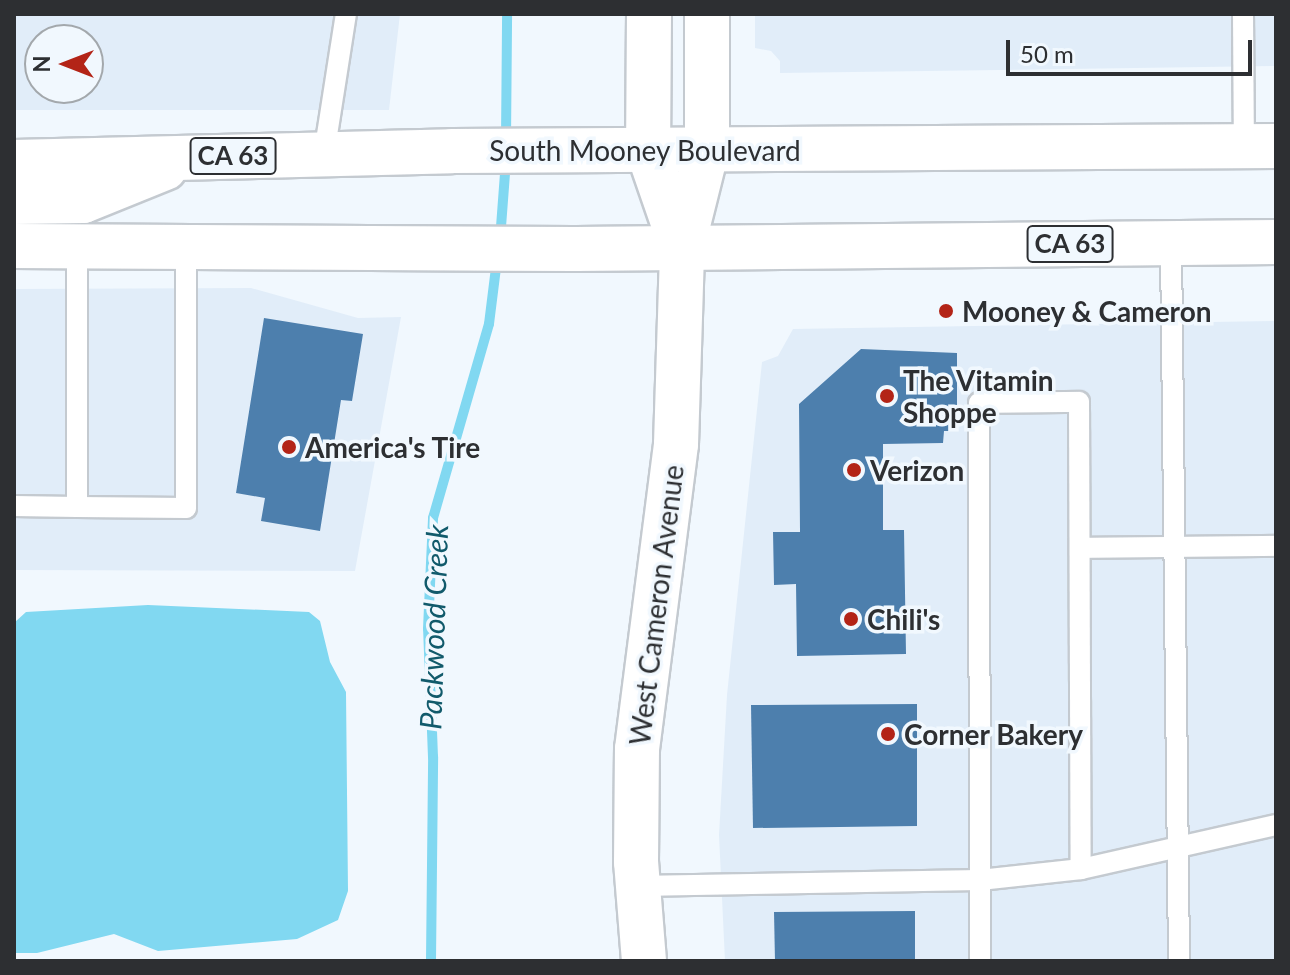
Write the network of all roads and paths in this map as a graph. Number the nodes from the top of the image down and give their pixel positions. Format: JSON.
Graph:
{"nodes":[{"id":1,"x":346,"y":14,"type":"edge"},
{"id":2,"x":649,"y":14,"type":"edge"},
{"id":3,"x":707,"y":14,"type":"edge"},
{"id":4,"x":1243,"y":14,"type":"edge"},
{"id":5,"x":1260,"y":146,"type":"edge"},
{"id":6,"x":707,"y":149,"type":"junction"},
{"id":7,"x":648,"y":150,"type":"junction"},
{"id":8,"x":324,"y":154,"type":"junction"},
{"id":9,"x":192,"y":158,"type":"junction"},
{"id":10,"x":14,"y":162,"type":"edge"},
{"id":11,"x":14,"y":202,"type":"edge"},
{"id":12,"x":1267,"y":239,"type":"edge"},
{"id":13,"x":1171,"y":244,"type":"junction"},
{"id":14,"x":14,"y":246,"type":"edge"},
{"id":15,"x":186,"y":246,"type":"junction"},
{"id":16,"x":77,"y":247,"type":"junction"},
{"id":17,"x":682,"y":249,"type":"junction"},
{"id":18,"x":14,"y":506,"type":"edge"},
{"id":19,"x":77,"y":507,"type":"junction"},
{"id":20,"x":1276,"y":546,"type":"edge"},
{"id":21,"x":1080,"y":548,"type":"junction"},
{"id":22,"x":1175,"y":548,"type":"junction"},
{"id":23,"x":1276,"y":825,"type":"edge"},
{"id":24,"x":1178,"y":848,"type":"junction"},
{"id":25,"x":1081,"y":869,"type":"junction"},
{"id":26,"x":980,"y":880,"type":"junction"},
{"id":27,"x":637,"y":886,"type":"junction"},
{"id":28,"x":644,"y":961,"type":"edge"},
{"id":29,"x":980,"y":961,"type":"edge"},
{"id":30,"x":1179,"y":961,"type":"edge"}],
"edges":[{"from":1,"to":8,"type":"lane"},
{"from":2,"to":7,"type":"main road","name":"West Cameron Avenue"},
{"from":3,"to":6,"type":"main road","name":"West Cameron Avenue"},
{"from":4,"to":5,"type":"lane"},
{"from":5,"to":6,"type":"main road","name":"South Mooney Boulevard","number":"CA 63"},
{"from":6,"to":7,"type":"main road","name":"South Mooney Boulevard","number":"CA 63"},
{"from":6,"to":17,"type":"main road","name":"West Cameron Avenue"},
{"from":7,"to":8,"type":"main road","name":"South Mooney Boulevard","number":"CA 63"},
{"from":7,"to":17,"type":"main road","name":"West Cameron Avenue"},
{"from":8,"to":9,"type":"main road","name":"South Mooney Boulevard","number":"CA 63"},
{"from":9,"to":10,"type":"main road","name":"South Mooney Boulevard","number":"CA 63"},
{"from":9,"to":11,"type":"main road"},
{"from":12,"to":13,"type":"main road","number":"CA 63"},
{"from":13,"to":17,"type":"main road","number":"CA 63"},
{"from":13,"to":22,"type":"lane"},
{"from":14,"to":16,"type":"main road","number":"CA 63"},
{"from":15,"to":16,"type":"main road","number":"CA 63"},
{"from":15,"to":17,"type":"main road","number":"CA 63"},
{"from":15,"to":19,"type":"lane"},
{"from":16,"to":19,"type":"lane"},
{"from":17,"to":27,"type":"main road","name":"West Cameron Avenue"},
{"from":18,"to":19,"type":"lane"},
{"from":20,"to":22,"type":"lane"},
{"from":21,"to":22,"type":"lane"},
{"from":21,"to":25,"type":"lane"},
{"from":21,"to":26,"type":"lane"},
{"from":22,"to":24,"type":"lane"},
{"from":23,"to":24,"type":"lane"},
{"from":24,"to":25,"type":"lane"},
{"from":24,"to":30,"type":"lane"},
{"from":25,"to":26,"type":"lane"},
{"from":26,"to":27,"type":"lane"},
{"from":26,"to":29,"type":"lane"},
{"from":27,"to":28,"type":"main road","name":"West Cameron Avenue"}]}
